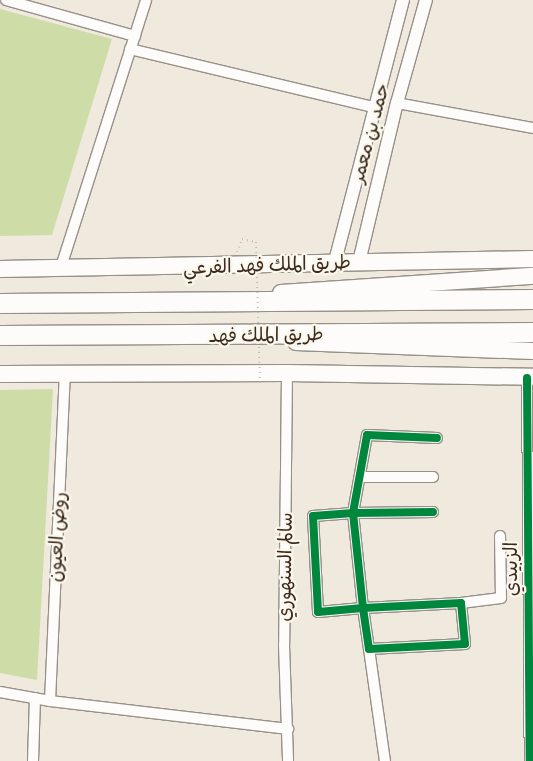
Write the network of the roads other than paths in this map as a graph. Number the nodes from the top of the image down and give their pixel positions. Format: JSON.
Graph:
{"nodes":[{"id":1,"x":6,"y":0,"type":"edge"},
{"id":2,"x":146,"y":0,"type":"edge"},
{"id":3,"x":404,"y":0,"type":"edge"},
{"id":4,"x":426,"y":0,"type":"edge"},
{"id":5,"x":135,"y":36,"type":"junction"},
{"id":6,"x":130,"y":49,"type":"junction"},
{"id":7,"x":397,"y":103,"type":"junction"},
{"id":8,"x":377,"y":108,"type":"junction"},
{"id":9,"x":533,"y":128,"type":"edge"},
{"id":10,"x":533,"y":259,"type":"edge"},
{"id":11,"x":359,"y":262,"type":"junction"},
{"id":12,"x":334,"y":265,"type":"junction"},
{"id":13,"x":0,"y":269,"type":"edge"},
{"id":14,"x":60,"y":270,"type":"junction"},
{"id":15,"x":533,"y":276,"type":"edge"},
{"id":16,"x":533,"y":299,"type":"edge"},
{"id":17,"x":150,"y":302,"type":"junction"},
{"id":18,"x":0,"y":303,"type":"edge"},
{"id":19,"x":533,"y":332,"type":"edge"},
{"id":20,"x":0,"y":335,"type":"edge"},
{"id":21,"x":62,"y":335,"type":"junction"},
{"id":22,"x":154,"y":336,"type":"junction"},
{"id":23,"x":0,"y":340,"type":"edge"},
{"id":24,"x":533,"y":351,"type":"edge"},
{"id":25,"x":287,"y":373,"type":"junction"},
{"id":26,"x":0,"y":374,"type":"edge"},
{"id":27,"x":65,"y":374,"type":"junction"},
{"id":28,"x":530,"y":377,"type":"edge"},
{"id":29,"x":437,"y":438,"type":"dead end"},
{"id":30,"x":361,"y":477,"type":"junction"},
{"id":31,"x":433,"y":477,"type":"dead end"},
{"id":32,"x":433,"y":512,"type":"dead end"},
{"id":33,"x":353,"y":514,"type":"junction"},
{"id":34,"x":500,"y":536,"type":"dead end"},
{"id":35,"x":530,"y":575,"type":"edge"},
{"id":36,"x":461,"y":603,"type":"junction"},
{"id":37,"x":363,"y":608,"type":"junction"},
{"id":38,"x":369,"y":649,"type":"junction"},
{"id":39,"x":0,"y":692,"type":"edge"},
{"id":40,"x":35,"y":698,"type":"junction"},
{"id":41,"x":50,"y":701,"type":"junction"},
{"id":42,"x":288,"y":729,"type":"junction"},
{"id":43,"x":531,"y":760,"type":"edge"},
{"id":44,"x":34,"y":761,"type":"edge"},
{"id":45,"x":288,"y":761,"type":"edge"},
{"id":46,"x":384,"y":761,"type":"edge"}],
"edges":[{"from":1,"to":5,"type":"street"},
{"from":2,"to":5,"type":"street"},
{"from":3,"to":8,"type":"street","name":"حمد بن معمر"},
{"from":4,"to":7,"type":"street","name":"حمد بن معمر"},
{"from":5,"to":6,"type":"street"},
{"from":6,"to":8,"type":"street"},
{"from":6,"to":14,"type":"street"},
{"from":7,"to":9,"type":"street"},
{"from":7,"to":11,"type":"street","name":"حمد بن معمر"},
{"from":8,"to":12,"type":"street","name":"حمد بن معمر"},
{"from":10,"to":11,"type":"main road","name":"طريق الملك فهد الفرعي"},
{"from":11,"to":12,"type":"main road","name":"طريق الملك فهد الفرعي"},
{"from":12,"to":14,"type":"main road","name":"طريق الملك فهد الفرعي"},
{"from":13,"to":14,"type":"main road","name":"طريق الملك فهد الفرعي"},
{"from":15,"to":17,"type":"main road"},
{"from":16,"to":17,"type":"highway","name":"طريق الملك فهد"},
{"from":17,"to":18,"type":"highway","name":"طريق الملك فهد"},
{"from":19,"to":22,"type":"highway","name":"طريق الملك فهد"},
{"from":20,"to":21,"type":"highway","name":"طريق الملك فهد"},
{"from":21,"to":22,"type":"highway","name":"طريق الملك فهد"},
{"from":21,"to":23,"type":"main road"},
{"from":22,"to":24,"type":"main road"},
{"from":25,"to":27,"type":"main road"},
{"from":25,"to":28,"type":"main road"},
{"from":25,"to":42,"type":"street","name":"سالم السنهوري"},
{"from":26,"to":27,"type":"main road"},
{"from":27,"to":41,"type":"street","name":"روض العيون"},
{"from":28,"to":35,"type":"street","name":"الزبيدي"},
{"from":29,"to":30,"type":"street"},
{"from":30,"to":31,"type":"street"},
{"from":30,"to":33,"type":"street"},
{"from":32,"to":33,"type":"street"},
{"from":33,"to":37,"type":"street"},
{"from":33,"to":37,"type":"street"},
{"from":34,"to":36,"type":"street"},
{"from":35,"to":43,"type":"street","name":"الزبيدي"},
{"from":36,"to":37,"type":"street"},
{"from":36,"to":38,"type":"street"},
{"from":37,"to":38,"type":"street"},
{"from":38,"to":46,"type":"street"},
{"from":39,"to":40,"type":"street"},
{"from":40,"to":41,"type":"street"},
{"from":40,"to":44,"type":"street"},
{"from":41,"to":42,"type":"street"},
{"from":42,"to":45,"type":"street","name":"سالم السنهوري"}]}
